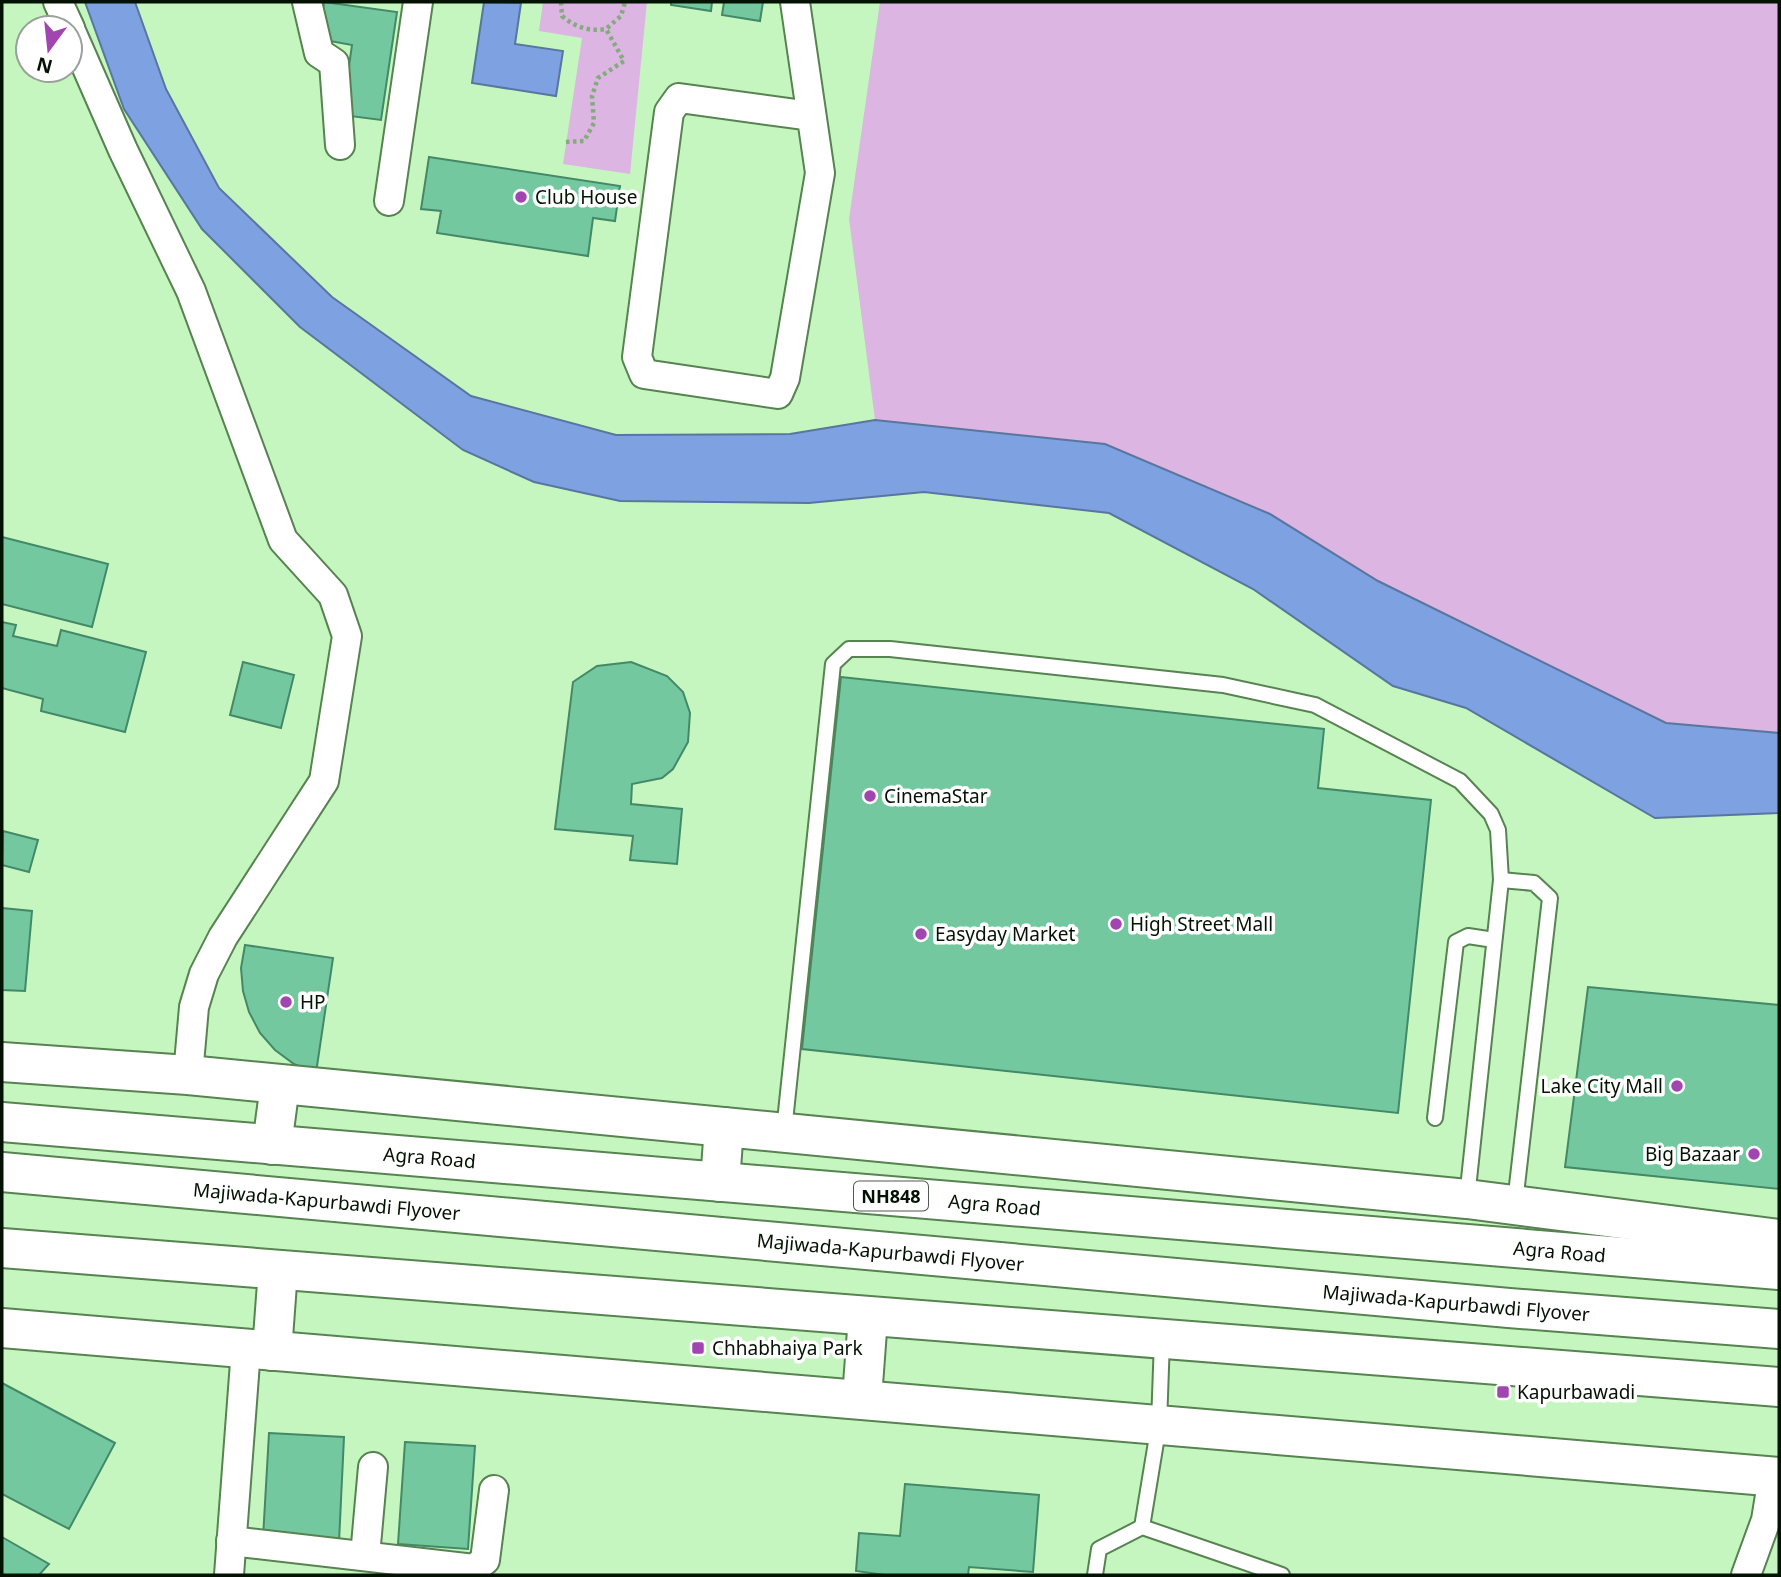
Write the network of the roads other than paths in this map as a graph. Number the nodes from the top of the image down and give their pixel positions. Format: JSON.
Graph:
{"nodes":[{"id":1,"x":307,"y":2,"type":"edge"},
{"id":2,"x":418,"y":2,"type":"edge"},
{"id":3,"x":795,"y":2,"type":"edge"},
{"id":4,"x":84,"y":60,"type":"edge"},
{"id":5,"x":811,"y":116,"type":"junction"},
{"id":6,"x":340,"y":145,"type":"dead end"},
{"id":7,"x":389,"y":201,"type":"dead end"},
{"id":8,"x":1501,"y":880,"type":"junction"},
{"id":9,"x":1494,"y":940,"type":"junction"},
{"id":10,"x":2,"y":1062,"type":"edge"},
{"id":11,"x":188,"y":1076,"type":"junction"},
{"id":12,"x":281,"y":1085,"type":"junction"},
{"id":13,"x":1435,"y":1118,"type":"dead end"},
{"id":14,"x":2,"y":1122,"type":"edge"},
{"id":15,"x":724,"y":1127,"type":"junction"},
{"id":16,"x":784,"y":1132,"type":"junction"},
{"id":17,"x":272,"y":1145,"type":"junction"},
{"id":18,"x":2,"y":1172,"type":"edge"},
{"id":19,"x":720,"y":1182,"type":"junction"},
{"id":20,"x":1467,"y":1199,"type":"junction"},
{"id":21,"x":1515,"y":1205,"type":"junction"},
{"id":22,"x":1779,"y":1239,"type":"edge"},
{"id":23,"x":2,"y":1248,"type":"edge"},
{"id":24,"x":278,"y":1270,"type":"junction"},
{"id":25,"x":1779,"y":1270,"type":"edge"},
{"id":26,"x":868,"y":1317,"type":"junction"},
{"id":27,"x":2,"y":1328,"type":"edge"},
{"id":28,"x":1779,"y":1329,"type":"edge"},
{"id":29,"x":1162,"y":1340,"type":"junction"},
{"id":30,"x":259,"y":1350,"type":"junction"},
{"id":31,"x":1779,"y":1387,"type":"edge"},
{"id":32,"x":862,"y":1398,"type":"junction"},
{"id":33,"x":1158,"y":1424,"type":"junction"},
{"id":34,"x":373,"y":1467,"type":"dead end"},
{"id":35,"x":1776,"y":1477,"type":"edge"},
{"id":36,"x":494,"y":1490,"type":"dead end"},
{"id":37,"x":1142,"y":1527,"type":"junction"},
{"id":38,"x":231,"y":1541,"type":"junction"},
{"id":39,"x":365,"y":1556,"type":"junction"},
{"id":40,"x":229,"y":1575,"type":"edge"},
{"id":41,"x":1095,"y":1575,"type":"edge"},
{"id":42,"x":1282,"y":1575,"type":"edge"},
{"id":43,"x":1746,"y":1575,"type":"edge"}],
"edges":[{"from":1,"to":6,"type":"street"},
{"from":2,"to":7,"type":"street"},
{"from":3,"to":5,"type":"street"},
{"from":4,"to":11,"type":"street"},
{"from":5,"to":5,"type":"street"},
{"from":8,"to":9,"type":"lane"},
{"from":8,"to":16,"type":"lane"},
{"from":8,"to":21,"type":"lane"},
{"from":9,"to":13,"type":"lane"},
{"from":9,"to":20,"type":"lane"},
{"from":10,"to":11,"type":"main road"},
{"from":11,"to":12,"type":"main road"},
{"from":12,"to":15,"type":"main road"},
{"from":12,"to":17,"type":"main road"},
{"from":14,"to":17,"type":"main road","name":"Agra Road","number":"NH848"},
{"from":15,"to":16,"type":"main road"},
{"from":15,"to":19,"type":"main road"},
{"from":16,"to":20,"type":"main road"},
{"from":17,"to":19,"type":"main road","name":"Agra Road","number":"NH848"},
{"from":18,"to":28,"type":"main road","name":"Majiwada-Kapurbawdi Flyover"},
{"from":19,"to":25,"type":"main road","name":"Agra Road","number":"NH848"},
{"from":20,"to":21,"type":"main road"},
{"from":21,"to":22,"type":"main road"},
{"from":23,"to":24,"type":"main road"},
{"from":24,"to":26,"type":"main road"},
{"from":24,"to":30,"type":"main road"},
{"from":26,"to":29,"type":"main road"},
{"from":26,"to":32,"type":"main road"},
{"from":27,"to":30,"type":"main road"},
{"from":29,"to":31,"type":"main road"},
{"from":29,"to":33,"type":"lane"},
{"from":30,"to":32,"type":"main road"},
{"from":30,"to":38,"type":"street"},
{"from":32,"to":33,"type":"main road"},
{"from":33,"to":35,"type":"main road"},
{"from":33,"to":37,"type":"lane"},
{"from":34,"to":39,"type":"street"},
{"from":35,"to":43,"type":"street"},
{"from":36,"to":39,"type":"street"},
{"from":37,"to":41,"type":"lane"},
{"from":37,"to":42,"type":"lane"},
{"from":38,"to":39,"type":"street"},
{"from":38,"to":40,"type":"street"}]}
